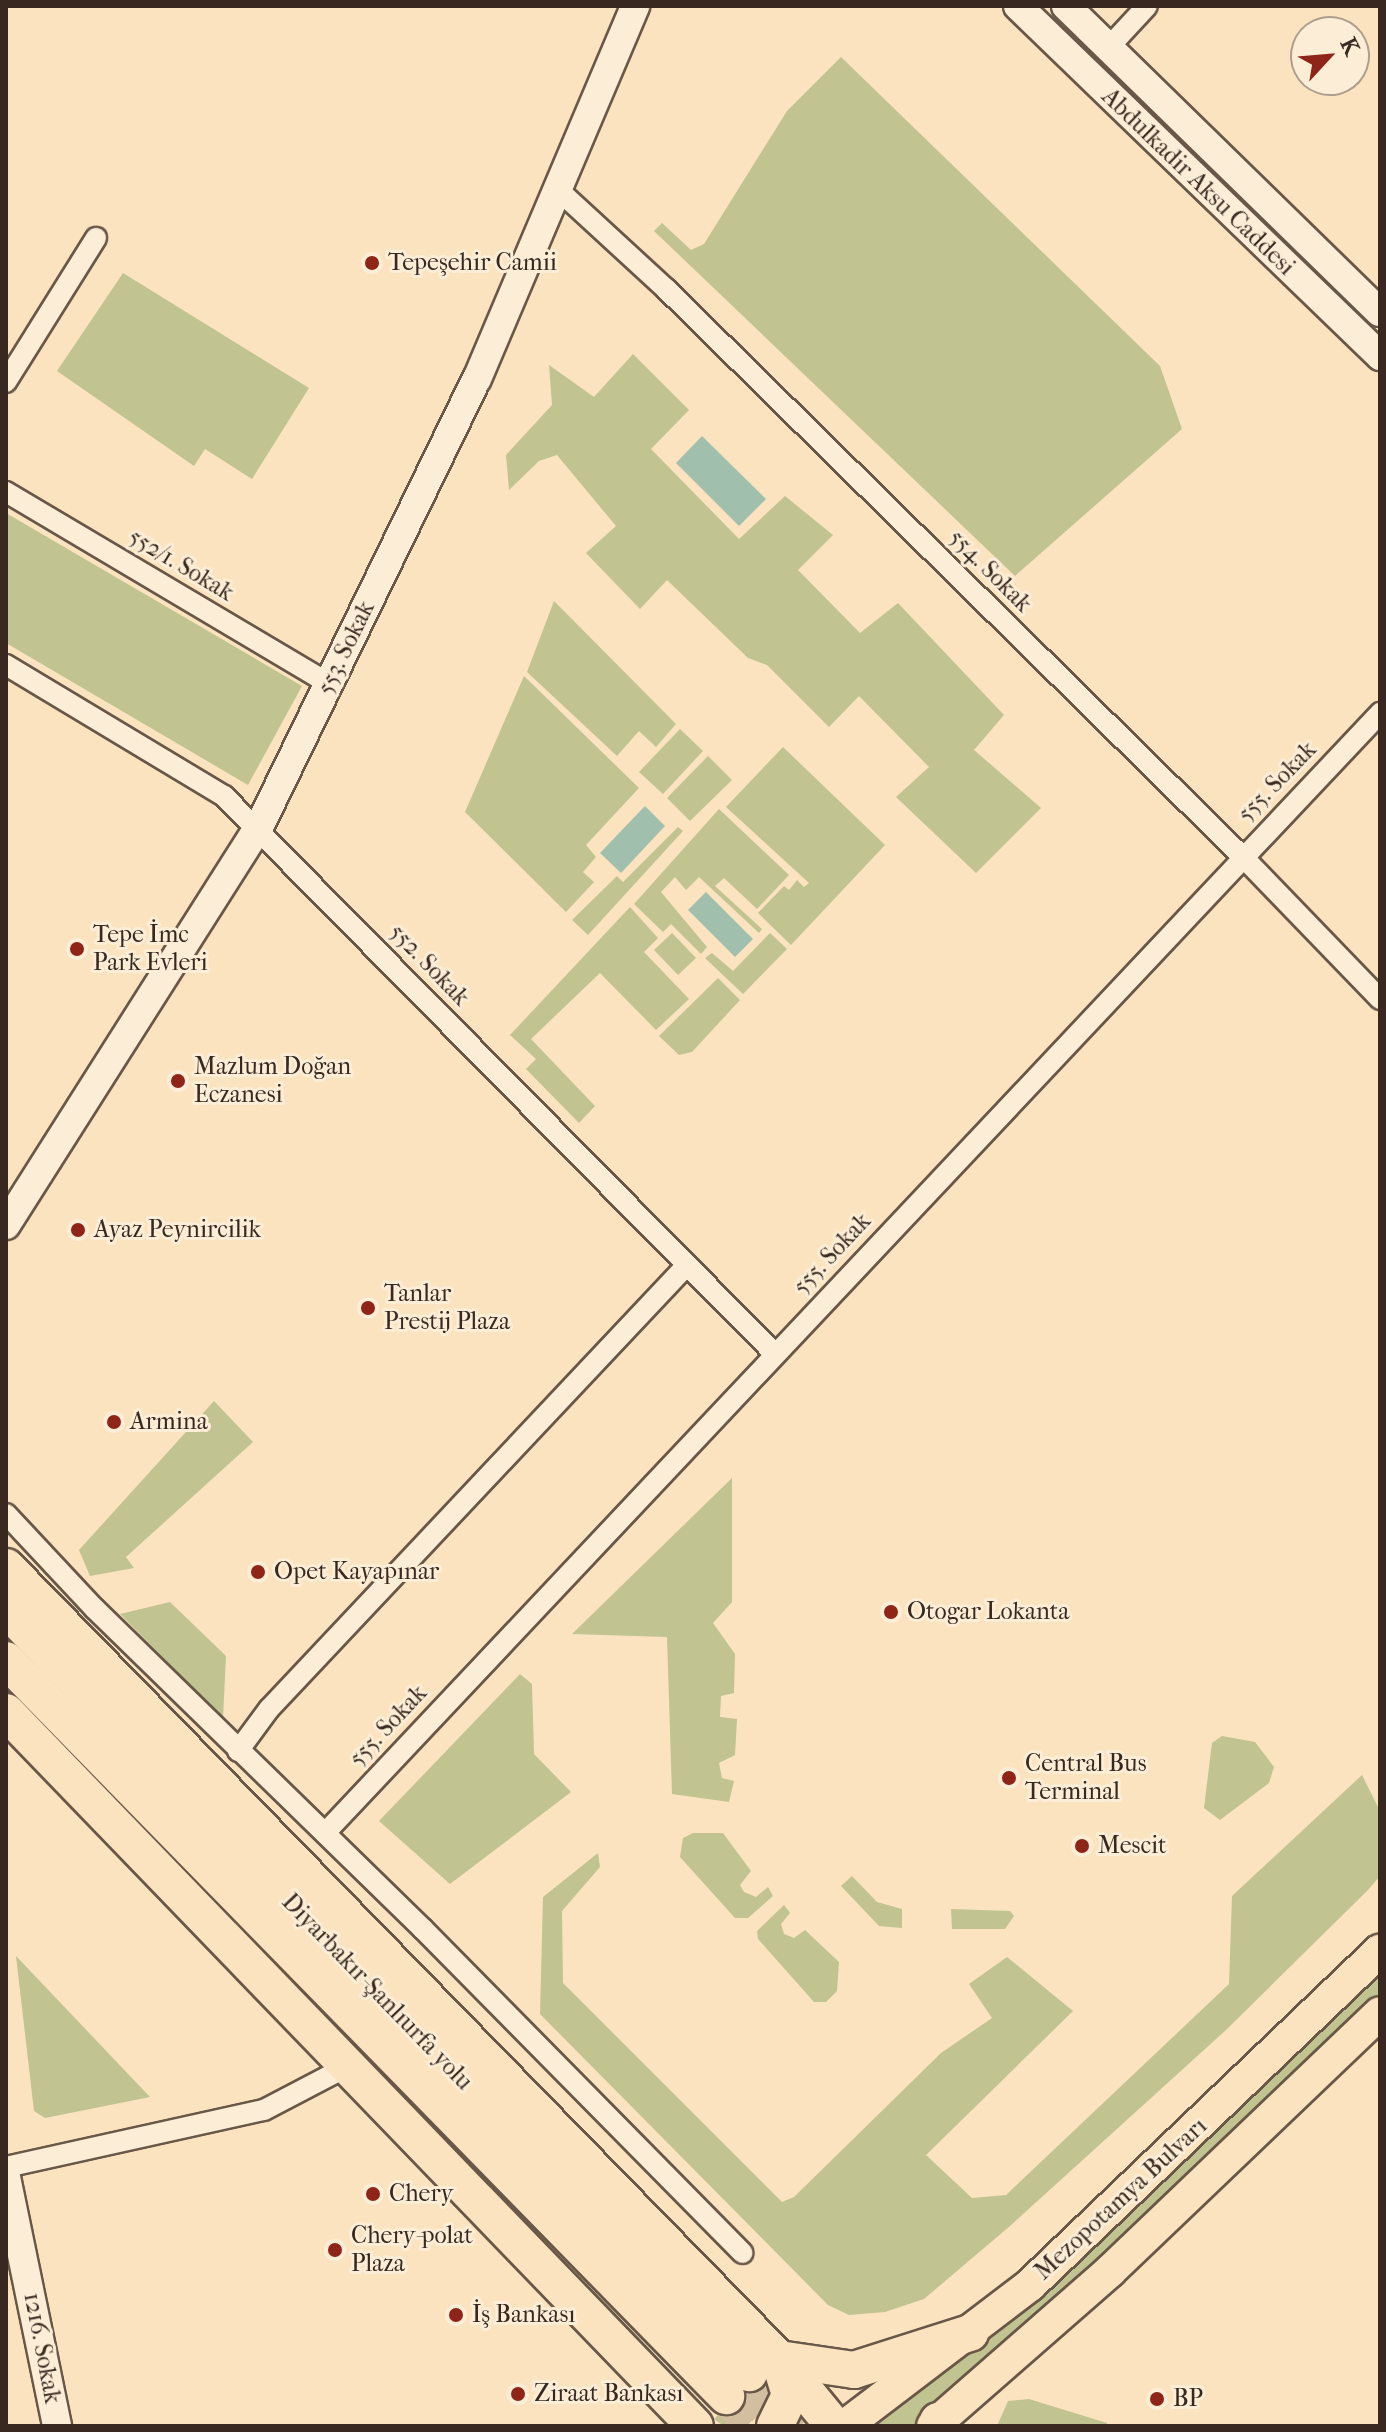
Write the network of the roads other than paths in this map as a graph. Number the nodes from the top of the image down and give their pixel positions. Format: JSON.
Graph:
{"nodes":[{"id":1,"x":632,"y":6,"type":"edge"},
{"id":2,"x":1018,"y":6,"type":"edge"},
{"id":3,"x":1066,"y":6,"type":"edge"},
{"id":4,"x":1147,"y":6,"type":"edge"},
{"id":5,"x":1108,"y":48,"type":"junction"},
{"id":6,"x":555,"y":187,"type":"junction"},
{"id":7,"x":96,"y":238,"type":"dead end"},
{"id":8,"x":1380,"y":312,"type":"edge"},
{"id":9,"x":1380,"y":356,"type":"edge"},
{"id":10,"x":6,"y":382,"type":"edge"},
{"id":11,"x":6,"y":492,"type":"edge"},
{"id":12,"x":6,"y":665,"type":"edge"},
{"id":13,"x":329,"y":684,"type":"junction"},
{"id":14,"x":1380,"y":713,"type":"edge"},
{"id":15,"x":259,"y":827,"type":"junction"},
{"id":16,"x":1242,"y":856,"type":"junction"},
{"id":17,"x":1380,"y":999,"type":"edge"},
{"id":18,"x":6,"y":1225,"type":"edge"},
{"id":19,"x":687,"y":1265,"type":"junction"},
{"id":20,"x":774,"y":1353,"type":"junction"},
{"id":21,"x":6,"y":1514,"type":"edge"},
{"id":22,"x":6,"y":1567,"type":"edge"},
{"id":23,"x":6,"y":1609,"type":"edge"},
{"id":24,"x":6,"y":1660,"type":"edge"},
{"id":25,"x":6,"y":1712,"type":"edge"},
{"id":26,"x":238,"y":1751,"type":"junction"},
{"id":27,"x":325,"y":1833,"type":"junction"},
{"id":28,"x":1380,"y":1951,"type":"edge"},
{"id":29,"x":1380,"y":2013,"type":"edge"},
{"id":30,"x":350,"y":2065,"type":"junction"},
{"id":31,"x":6,"y":2167,"type":"edge"},
{"id":32,"x":6,"y":2177,"type":"edge"},
{"id":33,"x":742,"y":2253,"type":"dead end"},
{"id":34,"x":970,"y":2333,"type":"junction"},
{"id":35,"x":751,"y":2376,"type":"junction"},
{"id":36,"x":936,"y":2424,"type":"edge"},
{"id":37,"x":57,"y":2426,"type":"edge"},
{"id":38,"x":695,"y":2426,"type":"edge"},
{"id":39,"x":775,"y":2426,"type":"edge"},
{"id":40,"x":834,"y":2426,"type":"edge"},
{"id":41,"x":845,"y":2426,"type":"edge"}],
"edges":[{"from":1,"to":6,"type":"street","name":"553. Sokak"},
{"from":2,"to":9,"type":"street","name":"Abdulkadir Aksu Caddesi"},
{"from":3,"to":5,"type":"street","name":"Abdulkadir Aksu Caddesi"},
{"from":4,"to":5,"type":"street"},
{"from":5,"to":8,"type":"street","name":"Abdulkadir Aksu Caddesi"},
{"from":6,"to":13,"type":"street","name":"553. Sokak"},
{"from":6,"to":16,"type":"street","name":"554. Sokak"},
{"from":7,"to":10,"type":"street"},
{"from":11,"to":13,"type":"street","name":"552/1. Sokak"},
{"from":12,"to":15,"type":"street","name":"552. Sokak"},
{"from":13,"to":15,"type":"street","name":"553. Sokak"},
{"from":14,"to":16,"type":"street","name":"555. Sokak"},
{"from":15,"to":18,"type":"street","name":"553. Sokak"},
{"from":15,"to":19,"type":"street","name":"552. Sokak"},
{"from":16,"to":17,"type":"street","name":"554. Sokak"},
{"from":16,"to":20,"type":"street","name":"555. Sokak"},
{"from":19,"to":20,"type":"street","name":"552. Sokak"},
{"from":19,"to":26,"type":"street"},
{"from":20,"to":27,"type":"street","name":"555. Sokak"},
{"from":21,"to":26,"type":"street"},
{"from":22,"to":35,"type":"highway"},
{"from":23,"to":35,"type":"highway","name":"Diyarbakır-Şanlıurfa yolu"},
{"from":24,"to":35,"type":"highway","name":"Diyarbakır-Şanlıurfa yolu"},
{"from":25,"to":30,"type":"highway"},
{"from":26,"to":27,"type":"street"},
{"from":27,"to":33,"type":"street"},
{"from":28,"to":34,"type":"main road","name":"Mezopotamya Bulvarı"},
{"from":29,"to":36,"type":"main road","name":"Mezopotamya Bulvarı"},
{"from":30,"to":31,"type":"street"},
{"from":30,"to":38,"type":"highway"},
{"from":32,"to":37,"type":"street","name":"1216. Sokak"},
{"from":34,"to":35,"type":"highway"},
{"from":34,"to":41,"type":"main road","name":"Mezopotamya Bulvarı"},
{"from":35,"to":39,"type":"highway"},
{"from":35,"to":40,"type":"highway"}]}
